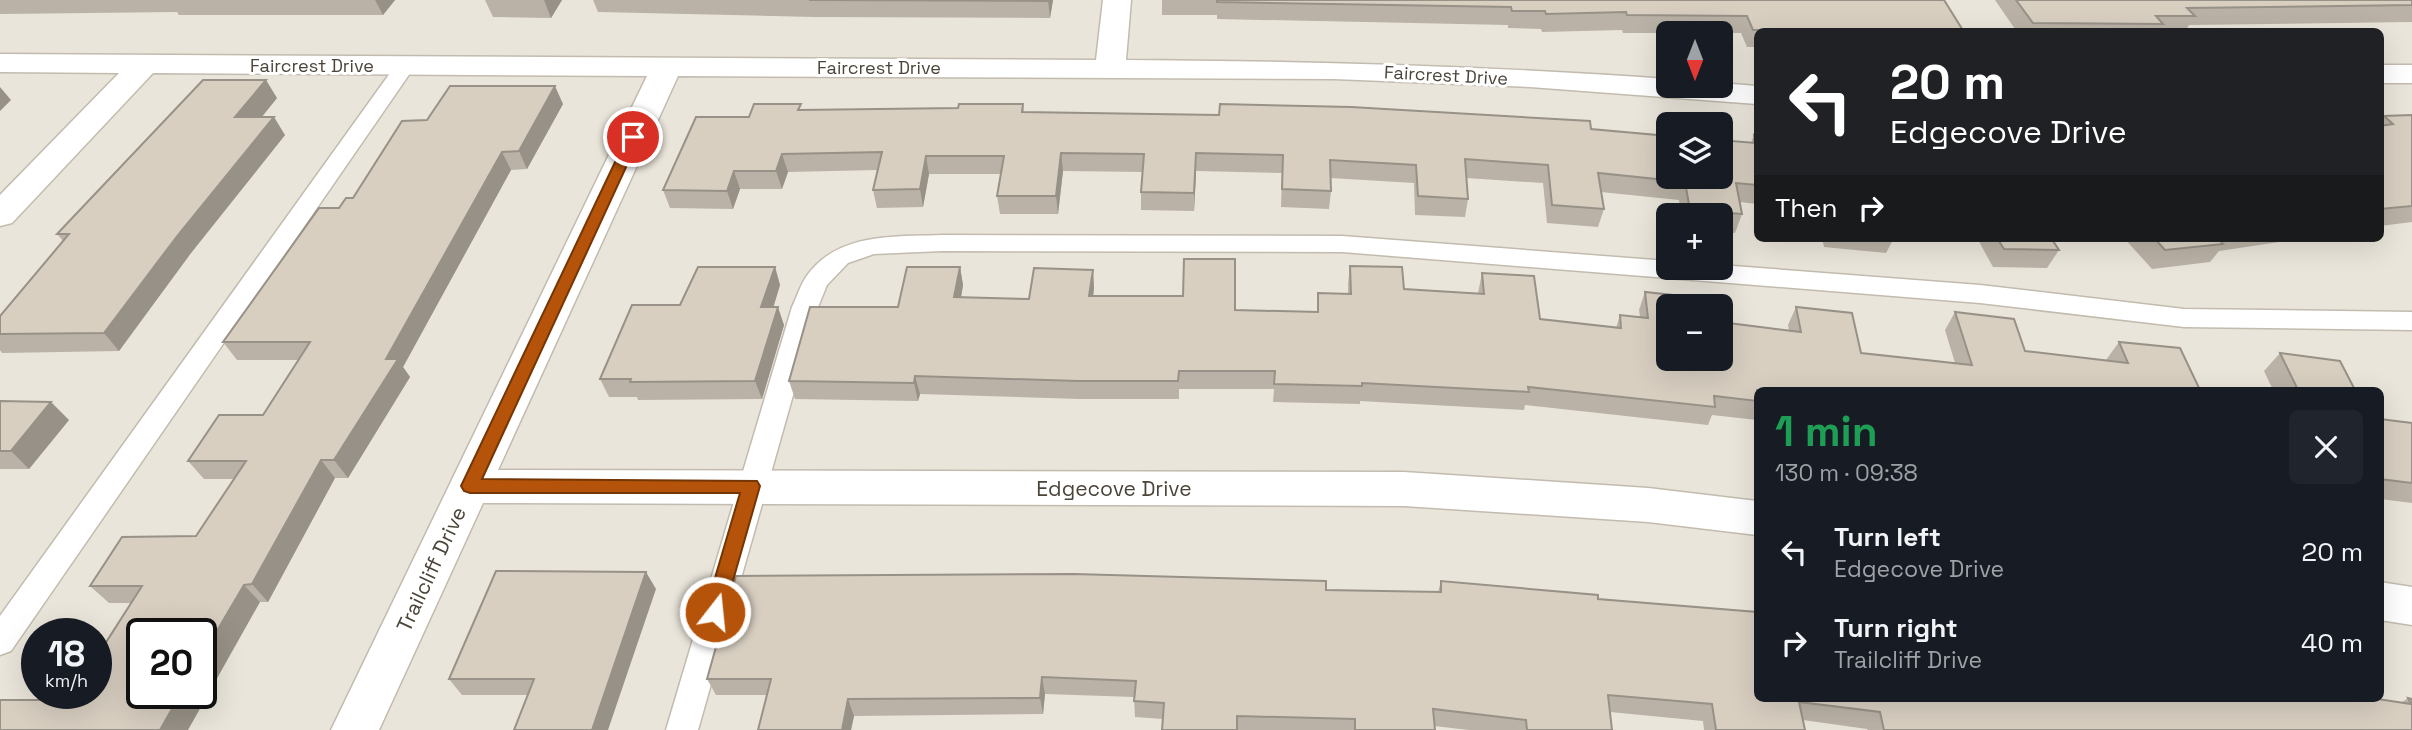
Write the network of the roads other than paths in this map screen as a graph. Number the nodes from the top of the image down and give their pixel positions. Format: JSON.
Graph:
{"nodes":[{"id":1,"x":1116,"y":0,"type":"edge"},
{"id":2,"x":0,"y":63,"type":"edge"},
{"id":3,"x":144,"y":65,"type":"junction"},
{"id":4,"x":405,"y":66,"type":"junction"},
{"id":5,"x":667,"y":66,"type":"junction"},
{"id":6,"x":1110,"y":67,"type":"junction"},
{"id":7,"x":2384,"y":74,"type":"edge"},
{"id":8,"x":2412,"y":74,"type":"edge"},
{"id":9,"x":1754,"y":95,"type":"edge"},
{"id":10,"x":0,"y":215,"type":"edge"},
{"id":11,"x":2412,"y":321,"type":"edge"},
{"id":12,"x":470,"y":486,"type":"junction"},
{"id":13,"x":751,"y":486,"type":"junction"},
{"id":14,"x":1754,"y":518,"type":"edge"},
{"id":15,"x":2384,"y":602,"type":"edge"},
{"id":16,"x":2412,"y":606,"type":"edge"},
{"id":17,"x":0,"y":641,"type":"edge"},
{"id":18,"x":355,"y":730,"type":"edge"},
{"id":19,"x":682,"y":730,"type":"edge"}],
"edges":[{"from":1,"to":6,"type":"street"},
{"from":2,"to":3,"type":"street","name":"Faircrest Drive"},
{"from":3,"to":4,"type":"street","name":"Faircrest Drive"},
{"from":3,"to":10,"type":"street"},
{"from":4,"to":5,"type":"street","name":"Faircrest Drive"},
{"from":4,"to":17,"type":"lane"},
{"from":5,"to":6,"type":"street","name":"Faircrest Drive"},
{"from":5,"to":12,"type":"street","name":"Trailcliff Drive"},
{"from":6,"to":9,"type":"street","name":"Faircrest Drive"},
{"from":7,"to":8,"type":"street"},
{"from":11,"to":13,"type":"lane"},
{"from":12,"to":13,"type":"street","name":"Edgecove Drive"},
{"from":12,"to":18,"type":"street","name":"Trailcliff Drive"},
{"from":13,"to":14,"type":"street","name":"Edgecove Drive"},
{"from":13,"to":19,"type":"lane"},
{"from":15,"to":16,"type":"street"}]}
